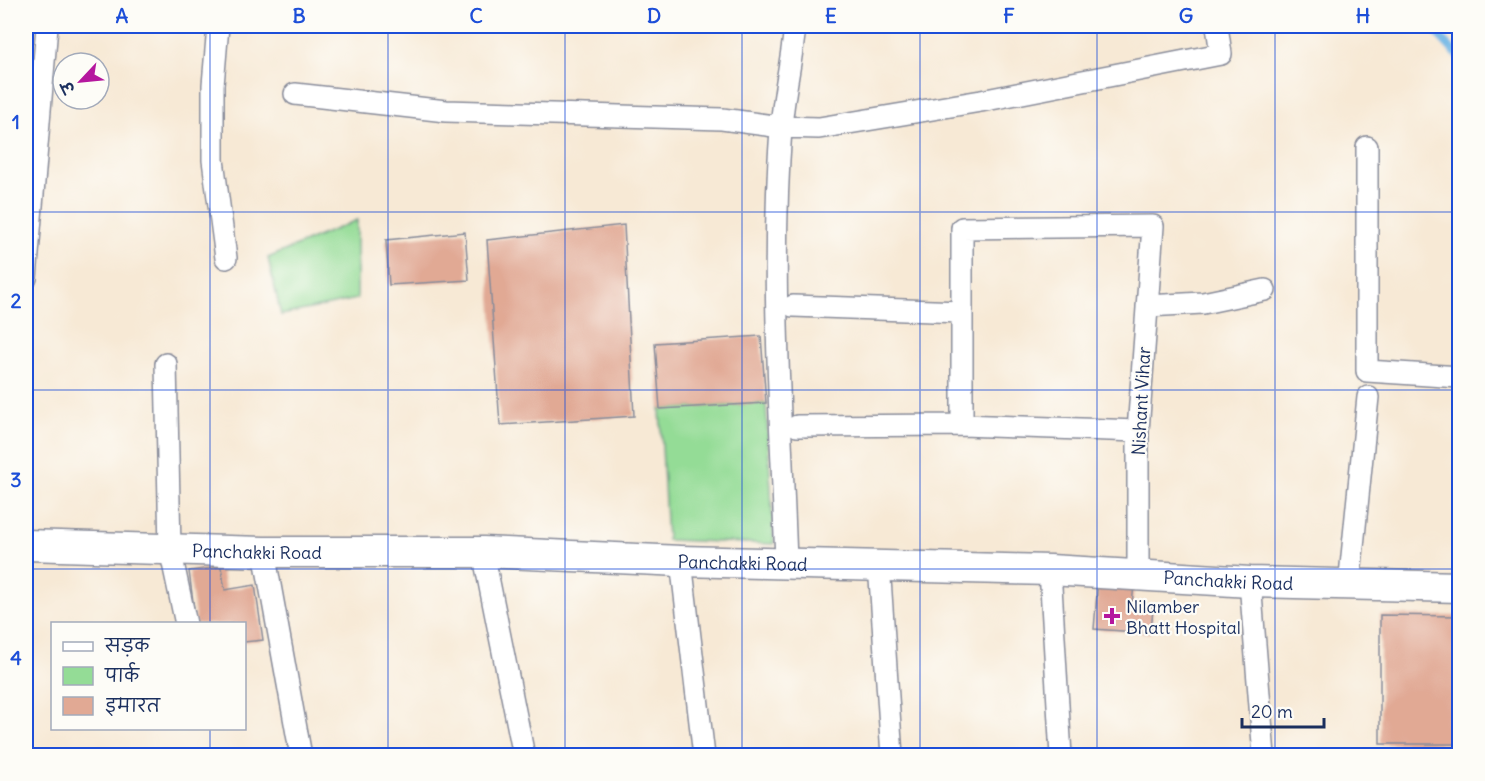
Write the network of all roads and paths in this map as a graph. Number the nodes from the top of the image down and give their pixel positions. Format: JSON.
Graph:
{"nodes":[{"id":1,"x":47,"y":26,"type":"edge"},
{"id":2,"x":218,"y":26,"type":"edge"},
{"id":3,"x":795,"y":26,"type":"edge"},
{"id":4,"x":1217,"y":26,"type":"edge"},
{"id":5,"x":295,"y":94,"type":"dead end"},
{"id":6,"x":781,"y":127,"type":"junction"},
{"id":7,"x":1367,"y":147,"type":"dead end"},
{"id":8,"x":27,"y":236,"type":"edge"},
{"id":9,"x":226,"y":258,"type":"dead end"},
{"id":10,"x":26,"y":278,"type":"edge"},
{"id":11,"x":1264,"y":290,"type":"dead end"},
{"id":12,"x":793,"y":306,"type":"dead end"},
{"id":13,"x":1147,"y":306,"type":"junction"},
{"id":14,"x":961,"y":312,"type":"junction"},
{"id":15,"x":166,"y":364,"type":"dead end"},
{"id":16,"x":1460,"y":377,"type":"edge"},
{"id":17,"x":1368,"y":397,"type":"dead end"},
{"id":18,"x":962,"y":425,"type":"junction"},
{"id":19,"x":797,"y":426,"type":"dead end"},
{"id":20,"x":1138,"y":431,"type":"junction"},
{"id":21,"x":26,"y":545,"type":"edge"},
{"id":22,"x":170,"y":549,"type":"junction"},
{"id":23,"x":264,"y":552,"type":"junction"},
{"id":24,"x":483,"y":552,"type":"junction"},
{"id":25,"x":681,"y":561,"type":"junction"},
{"id":26,"x":786,"y":562,"type":"junction"},
{"id":27,"x":879,"y":564,"type":"junction"},
{"id":28,"x":1050,"y":570,"type":"junction"},
{"id":29,"x":1137,"y":576,"type":"junction"},
{"id":30,"x":1250,"y":582,"type":"junction"},
{"id":31,"x":1349,"y":586,"type":"junction"},
{"id":32,"x":1460,"y":587,"type":"edge"},
{"id":33,"x":186,"y":622,"type":"edge"},
{"id":34,"x":301,"y":756,"type":"edge"},
{"id":35,"x":524,"y":756,"type":"edge"},
{"id":36,"x":704,"y":756,"type":"edge"},
{"id":37,"x":892,"y":756,"type":"edge"},
{"id":38,"x":1061,"y":756,"type":"edge"},
{"id":39,"x":1264,"y":756,"type":"edge"}],
"edges":[{"from":1,"to":8,"type":"street"},
{"from":2,"to":9,"type":"street"},
{"from":3,"to":6,"type":"street"},
{"from":4,"to":6,"type":"street"},
{"from":5,"to":6,"type":"street"},
{"from":6,"to":26,"type":"street"},
{"from":7,"to":16,"type":"street"},
{"from":8,"to":10,"type":"street"},
{"from":11,"to":13,"type":"street"},
{"from":12,"to":14,"type":"street"},
{"from":13,"to":14,"type":"street","name":"Nishant Vihar"},
{"from":13,"to":20,"type":"street","name":"Nishant Vihar"},
{"from":14,"to":18,"type":"street"},
{"from":15,"to":22,"type":"street"},
{"from":17,"to":31,"type":"street"},
{"from":18,"to":19,"type":"street"},
{"from":18,"to":20,"type":"street"},
{"from":20,"to":29,"type":"street","name":"Nishant Vihar"},
{"from":21,"to":22,"type":"main road","name":"Panchakki Road"},
{"from":22,"to":23,"type":"main road","name":"Panchakki Road"},
{"from":22,"to":33,"type":"street"},
{"from":23,"to":24,"type":"main road","name":"Panchakki Road"},
{"from":23,"to":34,"type":"street"},
{"from":24,"to":25,"type":"main road","name":"Panchakki Road"},
{"from":24,"to":35,"type":"street"},
{"from":25,"to":26,"type":"main road","name":"Panchakki Road"},
{"from":25,"to":36,"type":"street"},
{"from":26,"to":27,"type":"main road","name":"Panchakki Road"},
{"from":27,"to":28,"type":"main road","name":"Panchakki Road"},
{"from":27,"to":37,"type":"street"},
{"from":28,"to":29,"type":"main road","name":"Panchakki Road"},
{"from":28,"to":38,"type":"street"},
{"from":29,"to":30,"type":"main road","name":"Panchakki Road"},
{"from":30,"to":31,"type":"main road","name":"Panchakki Road"},
{"from":30,"to":39,"type":"street"},
{"from":31,"to":32,"type":"main road","name":"Panchakki Road"}]}
